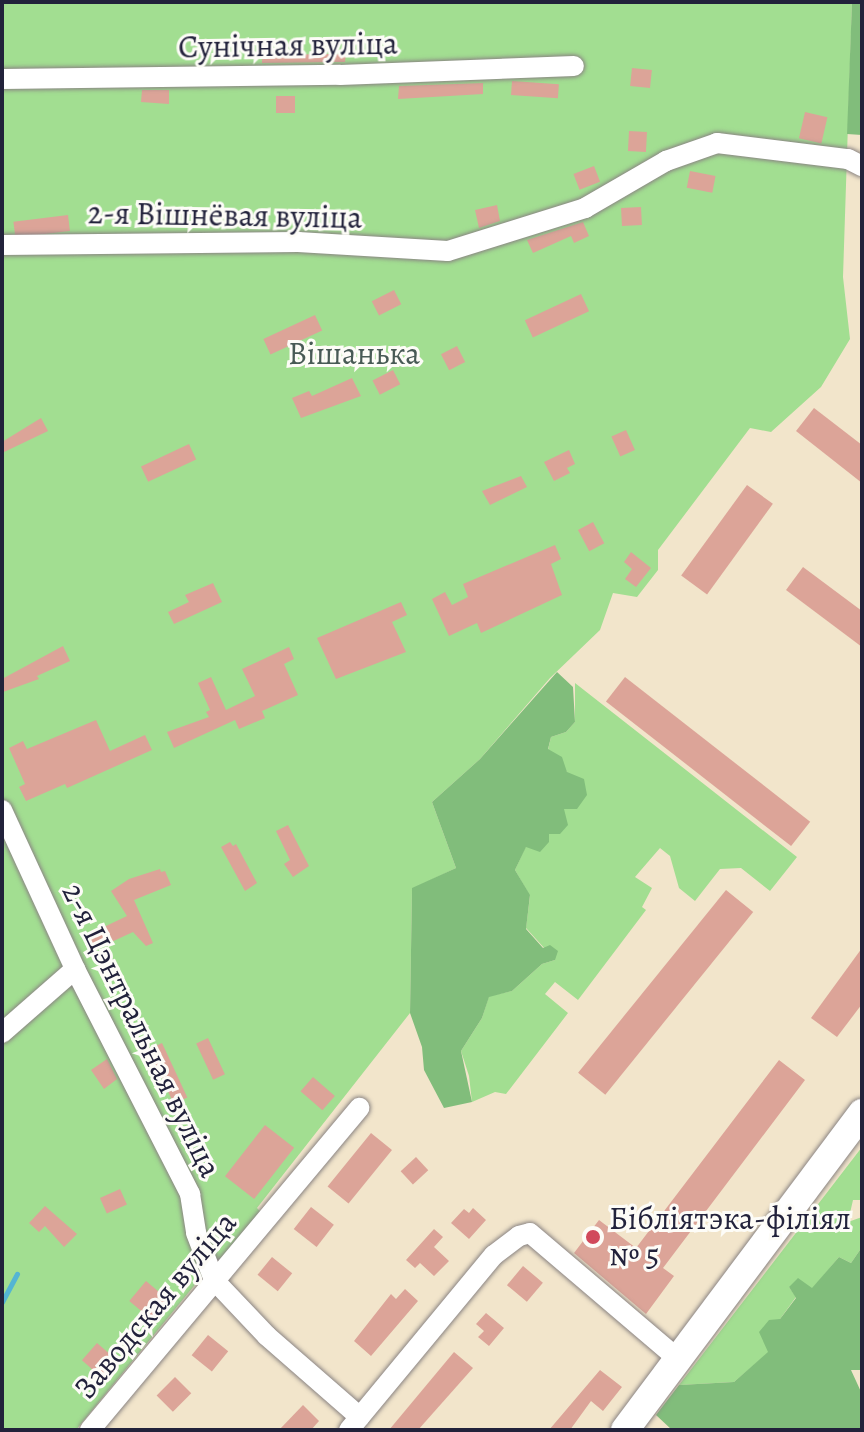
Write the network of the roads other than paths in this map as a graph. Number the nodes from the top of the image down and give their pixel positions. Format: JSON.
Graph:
{"nodes":[{"id":1,"x":574,"y":66,"type":"dead end"},
{"id":2,"x":2,"y":79,"type":"edge"},
{"id":3,"x":855,"y":162,"type":"edge"},
{"id":4,"x":2,"y":245,"type":"edge"},
{"id":5,"x":3,"y":815,"type":"edge"},
{"id":6,"x":75,"y":969,"type":"junction"},
{"id":7,"x":2,"y":1033,"type":"edge"},
{"id":8,"x":359,"y":1108,"type":"dead end"},
{"id":9,"x":862,"y":1113,"type":"edge"},
{"id":10,"x":214,"y":1280,"type":"junction"},
{"id":11,"x":677,"y":1358,"type":"junction"},
{"id":12,"x":354,"y":1424,"type":"edge"},
{"id":13,"x":90,"y":1430,"type":"edge"},
{"id":14,"x":625,"y":1430,"type":"edge"}],
"edges":[{"from":1,"to":2,"type":"street","name":"Сунічная вуліца"},
{"from":3,"to":4,"type":"street","name":"2-я Вішнёвая вуліца"},
{"from":5,"to":6,"type":"street","name":"2-я Цэнтральная вуліца"},
{"from":6,"to":7,"type":"street"},
{"from":6,"to":10,"type":"street","name":"2-я Цэнтральная вуліца"},
{"from":8,"to":10,"type":"street","name":"Заводская вуліца"},
{"from":9,"to":11,"type":"street"},
{"from":10,"to":12,"type":"street"},
{"from":10,"to":13,"type":"street","name":"Заводская вуліца"},
{"from":11,"to":12,"type":"street"},
{"from":11,"to":14,"type":"street"}]}
